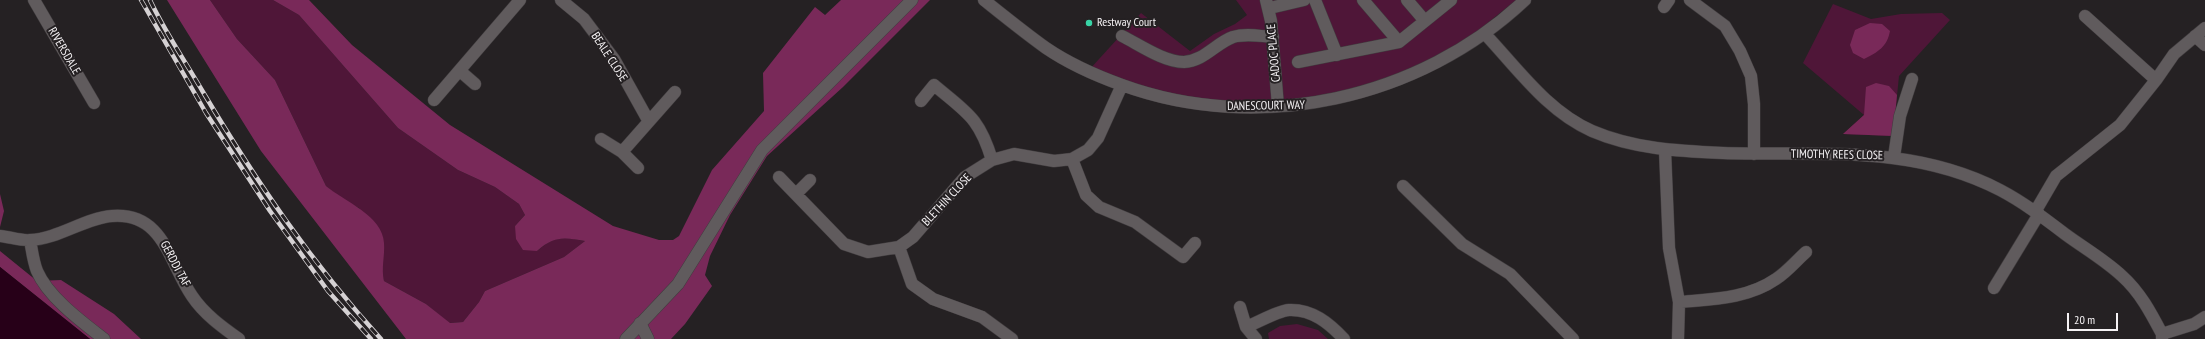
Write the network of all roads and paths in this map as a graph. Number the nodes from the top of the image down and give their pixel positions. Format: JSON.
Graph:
{"nodes":[{"id":1,"x":34,"y":0,"type":"edge"},
{"id":2,"x":520,"y":0,"type":"edge"},
{"id":3,"x":561,"y":0,"type":"edge"},
{"id":4,"x":912,"y":0,"type":"edge"},
{"id":5,"x":984,"y":0,"type":"edge"},
{"id":6,"x":1304,"y":0,"type":"edge"},
{"id":7,"x":1315,"y":0,"type":"edge"},
{"id":8,"x":1363,"y":0,"type":"edge"},
{"id":9,"x":1407,"y":0,"type":"edge"},
{"id":10,"x":1451,"y":0,"type":"edge"},
{"id":11,"x":1690,"y":0,"type":"edge"},
{"id":12,"x":1520,"y":2,"type":"edge"},
{"id":13,"x":1268,"y":4,"type":"edge"},
{"id":14,"x":2085,"y":16,"type":"dead end"},
{"id":15,"x":1425,"y":21,"type":"junction"},
{"id":16,"x":2205,"y":28,"type":"edge"},
{"id":17,"x":1485,"y":34,"type":"junction"},
{"id":18,"x":1122,"y":36,"type":"dead end"},
{"id":19,"x":2195,"y":36,"type":"junction"},
{"id":20,"x":1273,"y":38,"type":"junction"},
{"id":21,"x":1398,"y":42,"type":"junction"},
{"id":22,"x":2205,"y":44,"type":"edge"},
{"id":23,"x":1337,"y":55,"type":"junction"},
{"id":24,"x":1298,"y":62,"type":"dead end"},
{"id":25,"x":460,"y":71,"type":"junction"},
{"id":26,"x":1912,"y":79,"type":"dead end"},
{"id":27,"x":2156,"y":80,"type":"junction"},
{"id":28,"x":476,"y":84,"type":"dead end"},
{"id":29,"x":1122,"y":85,"type":"junction"},
{"id":30,"x":675,"y":92,"type":"dead end"},
{"id":31,"x":434,"y":100,"type":"dead end"},
{"id":32,"x":922,"y":101,"type":"dead end"},
{"id":33,"x":94,"y":103,"type":"dead end"},
{"id":34,"x":1278,"y":106,"type":"junction"},
{"id":35,"x":648,"y":120,"type":"junction"},
{"id":36,"x":602,"y":139,"type":"dead end"},
{"id":37,"x":1666,"y":150,"type":"junction"},
{"id":38,"x":622,"y":152,"type":"junction"},
{"id":39,"x":1754,"y":154,"type":"junction"},
{"id":40,"x":1894,"y":157,"type":"junction"},
{"id":41,"x":1072,"y":159,"type":"junction"},
{"id":42,"x":992,"y":160,"type":"junction"},
{"id":43,"x":638,"y":168,"type":"dead end"},
{"id":44,"x":779,"y":177,"type":"dead end"},
{"id":45,"x":810,"y":180,"type":"dead end"},
{"id":46,"x":1403,"y":186,"type":"dead end"},
{"id":47,"x":796,"y":194,"type":"junction"},
{"id":48,"x":2037,"y":213,"type":"junction"},
{"id":49,"x":0,"y":236,"type":"edge"},
{"id":50,"x":30,"y":240,"type":"junction"},
{"id":51,"x":1195,"y":243,"type":"dead end"},
{"id":52,"x":899,"y":247,"type":"junction"},
{"id":53,"x":1806,"y":252,"type":"dead end"},
{"id":54,"x":1994,"y":288,"type":"dead end"},
{"id":55,"x":1679,"y":302,"type":"junction"},
{"id":56,"x":1240,"y":307,"type":"dead end"},
{"id":57,"x":2205,"y":317,"type":"edge"},
{"id":58,"x":640,"y":323,"type":"junction"},
{"id":59,"x":1246,"y":327,"type":"junction"},
{"id":60,"x":2162,"y":336,"type":"edge"},
{"id":61,"x":104,"y":339,"type":"edge"},
{"id":62,"x":238,"y":339,"type":"edge"},
{"id":63,"x":626,"y":339,"type":"edge"},
{"id":64,"x":648,"y":339,"type":"edge"},
{"id":65,"x":1012,"y":339,"type":"edge"},
{"id":66,"x":1256,"y":339,"type":"edge"},
{"id":67,"x":1344,"y":339,"type":"edge"},
{"id":68,"x":1573,"y":339,"type":"edge"},
{"id":69,"x":1678,"y":339,"type":"edge"}],
"edges":[{"from":1,"to":33,"type":"street","name":"RIVERSDALE"},
{"from":2,"to":25,"type":"street"},
{"from":3,"to":35,"type":"street","name":"BEALE CLOSE"},
{"from":4,"to":58,"type":"street"},
{"from":5,"to":29,"type":"street","name":"DANESCOURT WAY"},
{"from":6,"to":13,"type":"street"},
{"from":7,"to":23,"type":"street"},
{"from":8,"to":21,"type":"street"},
{"from":9,"to":15,"type":"street"},
{"from":10,"to":15,"type":"street"},
{"from":11,"to":39,"type":"street"},
{"from":12,"to":17,"type":"street","name":"DANESCOURT WAY"},
{"from":13,"to":20,"type":"street","name":"CADOC PLACE"},
{"from":14,"to":27,"type":"street"},
{"from":15,"to":21,"type":"street"},
{"from":16,"to":19,"type":"street"},
{"from":17,"to":34,"type":"street","name":"DANESCOURT WAY"},
{"from":17,"to":37,"type":"street","name":"TIMOTHY REES CLOSE"},
{"from":18,"to":20,"type":"street"},
{"from":19,"to":22,"type":"street"},
{"from":19,"to":27,"type":"street"},
{"from":20,"to":34,"type":"street","name":"CADOC PLACE"},
{"from":21,"to":23,"type":"street"},
{"from":23,"to":24,"type":"street"},
{"from":25,"to":28,"type":"street"},
{"from":25,"to":31,"type":"street"},
{"from":26,"to":40,"type":"street"},
{"from":27,"to":48,"type":"street"},
{"from":29,"to":34,"type":"street","name":"DANESCOURT WAY"},
{"from":29,"to":41,"type":"street","name":"BLETHIN CLOSE"},
{"from":30,"to":35,"type":"street"},
{"from":32,"to":42,"type":"street"},
{"from":35,"to":38,"type":"street"},
{"from":36,"to":38,"type":"street"},
{"from":37,"to":39,"type":"street","name":"TIMOTHY REES CLOSE"},
{"from":37,"to":55,"type":"street"},
{"from":38,"to":43,"type":"street"},
{"from":39,"to":40,"type":"street","name":"TIMOTHY REES CLOSE"},
{"from":40,"to":48,"type":"street","name":"TIMOTHY REES CLOSE"},
{"from":41,"to":42,"type":"street","name":"BLETHIN CLOSE"},
{"from":41,"to":51,"type":"street"},
{"from":42,"to":52,"type":"street","name":"BLETHIN CLOSE"},
{"from":44,"to":47,"type":"street","name":"BLETHIN CLOSE"},
{"from":45,"to":47,"type":"street"},
{"from":46,"to":68,"type":"street"},
{"from":47,"to":52,"type":"street","name":"BLETHIN CLOSE"},
{"from":48,"to":54,"type":"street"},
{"from":48,"to":60,"type":"street","name":"TIMOTHY REES CLOSE"},
{"from":49,"to":50,"type":"street","name":"GERDDI TAF"},
{"from":50,"to":61,"type":"street"},
{"from":50,"to":62,"type":"street","name":"GERDDI TAF"},
{"from":52,"to":65,"type":"street"},
{"from":53,"to":55,"type":"street"},
{"from":55,"to":69,"type":"street"},
{"from":56,"to":59,"type":"street"},
{"from":57,"to":60,"type":"street"},
{"from":58,"to":63,"type":"street"},
{"from":58,"to":64,"type":"street"},
{"from":59,"to":66,"type":"street"},
{"from":59,"to":67,"type":"street"}]}
